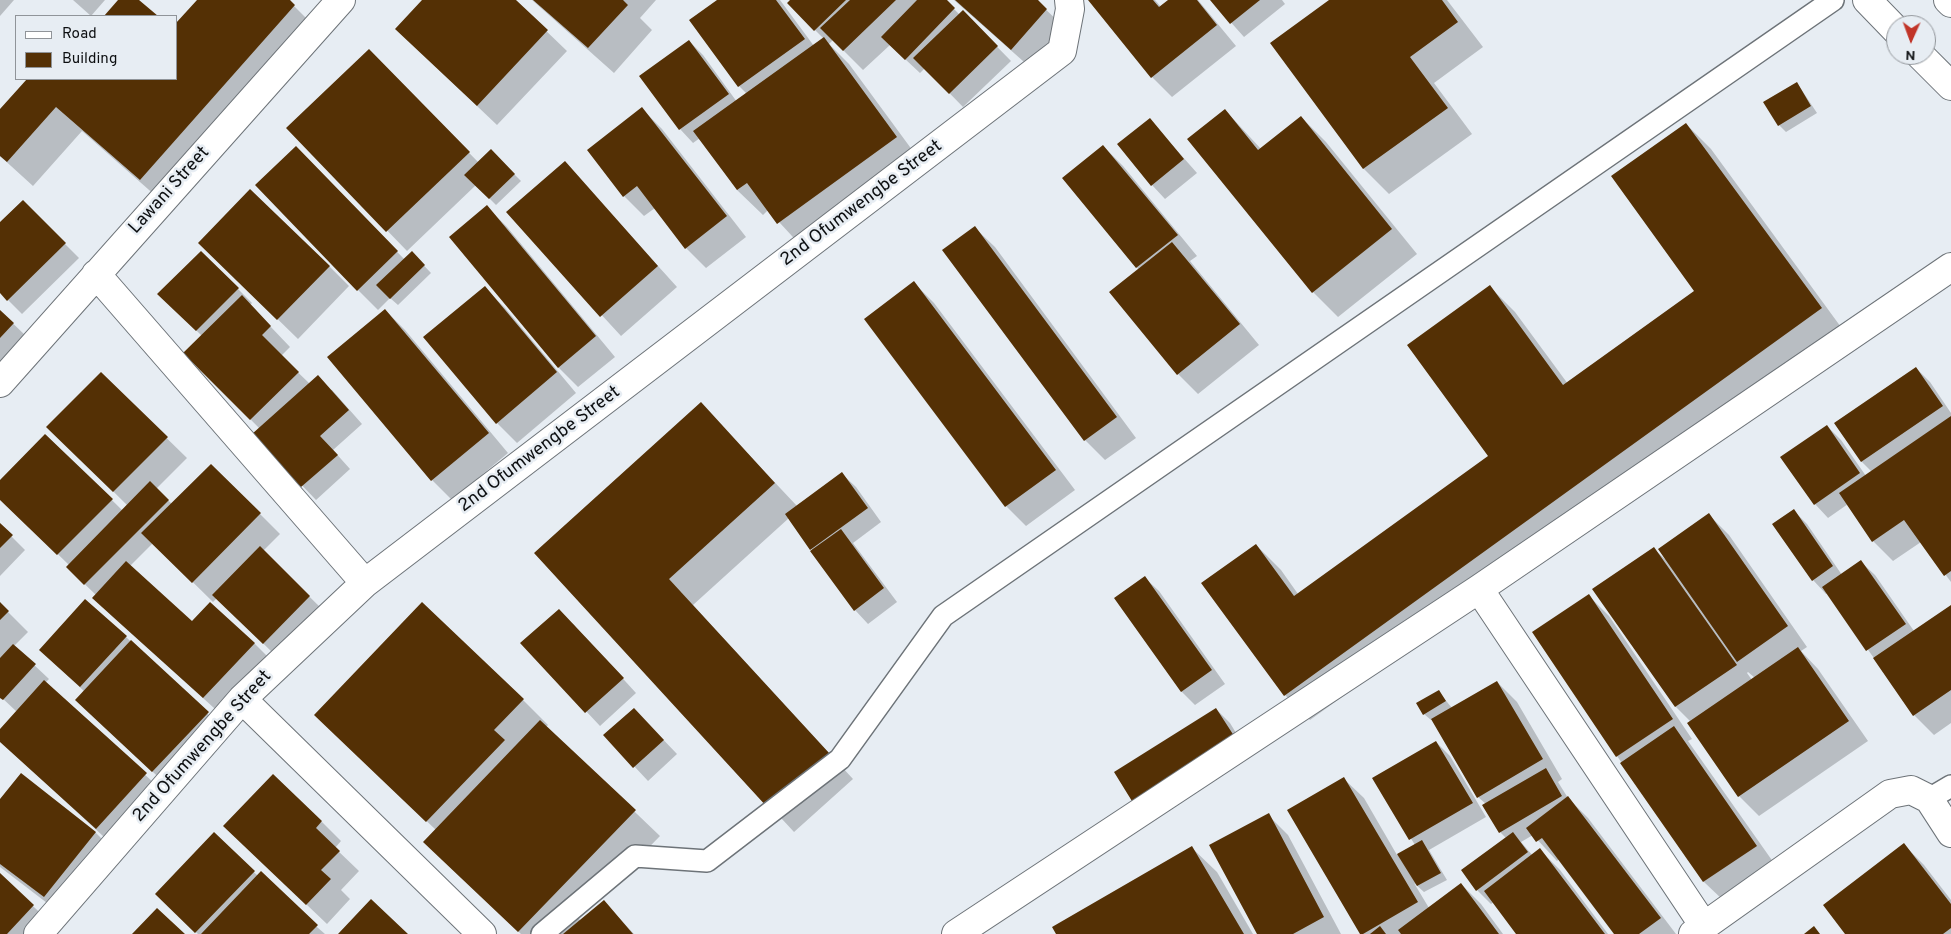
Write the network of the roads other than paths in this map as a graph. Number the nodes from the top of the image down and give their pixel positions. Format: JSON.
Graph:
{"nodes":[{"id":1,"x":341,"y":0,"type":"edge"},
{"id":2,"x":1833,"y":0,"type":"edge"},
{"id":3,"x":1866,"y":0,"type":"edge"},
{"id":4,"x":1948,"y":0,"type":"edge"},
{"id":5,"x":1951,"y":3,"type":"edge"},
{"id":6,"x":1070,"y":5,"type":"edge"},
{"id":7,"x":1886,"y":20,"type":"edge"},
{"id":8,"x":1930,"y":65,"type":"edge"},
{"id":9,"x":1951,"y":86,"type":"edge"},
{"id":10,"x":1951,"y":267,"type":"edge"},
{"id":11,"x":96,"y":274,"type":"junction"},
{"id":12,"x":0,"y":383,"type":"edge"},
{"id":13,"x":365,"y":583,"type":"junction"},
{"id":14,"x":1479,"y":589,"type":"junction"},
{"id":15,"x":242,"y":698,"type":"junction"},
{"id":16,"x":1940,"y":793,"type":"edge"},
{"id":17,"x":1951,"y":833,"type":"edge"},
{"id":18,"x":1699,"y":930,"type":"edge"},
{"id":19,"x":38,"y":934,"type":"edge"},
{"id":20,"x":482,"y":934,"type":"edge"},
{"id":21,"x":542,"y":934,"type":"edge"},
{"id":22,"x":956,"y":934,"type":"edge"}],
"edges":[{"from":1,"to":11,"type":"main road","name":"Lawani Street"},
{"from":2,"to":21,"type":"lane"},
{"from":3,"to":7,"type":"main road"},
{"from":4,"to":5,"type":"main road"},
{"from":6,"to":13,"type":"main road","name":"2nd Ofumwengbe Street"},
{"from":8,"to":9,"type":"main road"},
{"from":10,"to":14,"type":"main road"},
{"from":11,"to":12,"type":"main road","name":"Lawani Street"},
{"from":11,"to":13,"type":"main road"},
{"from":13,"to":15,"type":"main road","name":"2nd Ofumwengbe Street"},
{"from":14,"to":18,"type":"main road"},
{"from":14,"to":22,"type":"main road"},
{"from":15,"to":19,"type":"main road","name":"2nd Ofumwengbe Street"},
{"from":15,"to":20,"type":"main road"},
{"from":16,"to":17,"type":"main road"},
{"from":16,"to":18,"type":"main road"}]}
